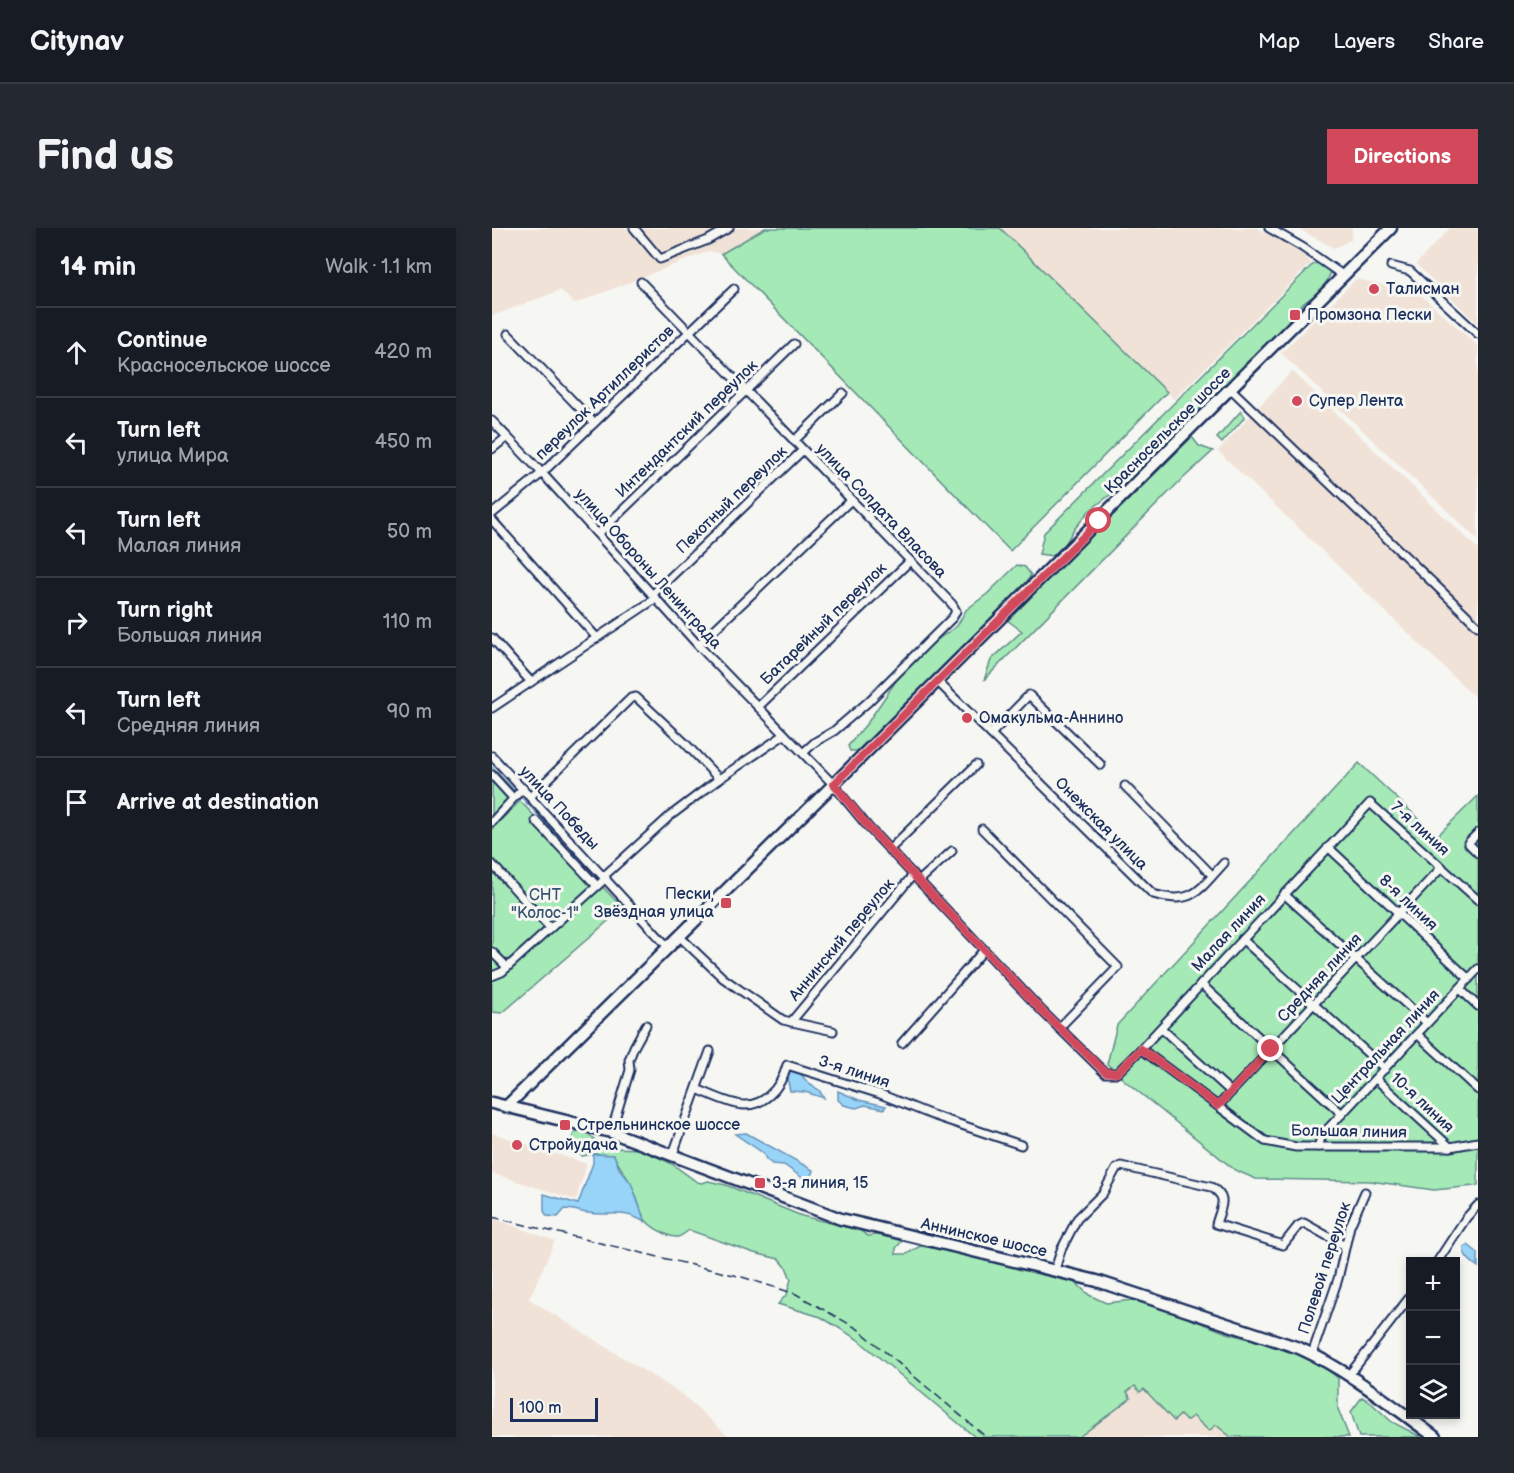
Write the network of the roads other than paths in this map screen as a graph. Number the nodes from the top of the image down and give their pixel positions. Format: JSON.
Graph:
{"nodes":[{"id":1,"x":634,"y":228,"type":"edge"},
{"id":2,"x":729,"y":228,"type":"edge"},
{"id":3,"x":1269,"y":228,"type":"edge"},
{"id":4,"x":1391,"y":228,"type":"edge"},
{"id":5,"x":1391,"y":266,"type":"dead end"},
{"id":6,"x":1344,"y":276,"type":"junction"},
{"id":7,"x":641,"y":282,"type":"dead end"},
{"id":8,"x":734,"y":288,"type":"dead end"},
{"id":9,"x":689,"y":332,"type":"junction"},
{"id":10,"x":508,"y":334,"type":"dead end"},
{"id":11,"x":1478,"y":334,"type":"edge"},
{"id":12,"x":795,"y":344,"type":"dead end"},
{"id":13,"x":1231,"y":389,"type":"junction"},
{"id":14,"x":745,"y":391,"type":"junction"},
{"id":15,"x":843,"y":393,"type":"dead end"},
{"id":16,"x":492,"y":421,"type":"edge"},
{"id":17,"x":594,"y":423,"type":"junction"},
{"id":18,"x":507,"y":437,"type":"junction"},
{"id":19,"x":795,"y":441,"type":"junction"},
{"id":20,"x":492,"y":449,"type":"edge"},
{"id":21,"x":803,"y":450,"type":"junction"},
{"id":22,"x":542,"y":473,"type":"junction"},
{"id":23,"x":851,"y":500,"type":"junction"},
{"id":24,"x":492,"y":514,"type":"edge"},
{"id":25,"x":492,"y":520,"type":"edge"},
{"id":26,"x":598,"y":534,"type":"junction"},
{"id":27,"x":910,"y":561,"type":"junction"},
{"id":28,"x":654,"y":596,"type":"junction"},
{"id":29,"x":1478,"y":626,"type":"edge"},
{"id":30,"x":492,"y":638,"type":"edge"},
{"id":31,"x":597,"y":638,"type":"junction"},
{"id":32,"x":698,"y":645,"type":"junction"},
{"id":33,"x":937,"y":681,"type":"junction"},
{"id":34,"x":531,"y":682,"type":"junction"},
{"id":35,"x":758,"y":707,"type":"junction"},
{"id":36,"x":492,"y":708,"type":"edge"},
{"id":37,"x":991,"y":734,"type":"junction"},
{"id":38,"x":784,"y":735,"type":"junction"},
{"id":39,"x":804,"y":752,"type":"junction"},
{"id":40,"x":492,"y":756,"type":"edge"},
{"id":41,"x":976,"y":765,"type":"dead end"},
{"id":42,"x":1101,"y":765,"type":"dead end"},
{"id":43,"x":492,"y":775,"type":"edge"},
{"id":44,"x":719,"y":779,"type":"junction"},
{"id":45,"x":835,"y":783,"type":"junction"},
{"id":46,"x":1125,"y":786,"type":"dead end"},
{"id":47,"x":523,"y":788,"type":"junction"},
{"id":48,"x":531,"y":796,"type":"junction"},
{"id":49,"x":513,"y":798,"type":"junction"},
{"id":50,"x":1370,"y":803,"type":"joint"},
{"id":51,"x":536,"y":821,"type":"dead end"},
{"id":52,"x":492,"y":822,"type":"edge"},
{"id":53,"x":982,"y":829,"type":"dead end"},
{"id":54,"x":1478,"y":833,"type":"edge"},
{"id":55,"x":1328,"y":847,"type":"junction"},
{"id":56,"x":890,"y":850,"type":"junction"},
{"id":57,"x":952,"y":851,"type":"dead end"},
{"id":58,"x":1478,"y":853,"type":"edge"},
{"id":59,"x":1224,"y":863,"type":"dead end"},
{"id":60,"x":492,"y":864,"type":"edge"},
{"id":61,"x":1442,"y":867,"type":"junction"},
{"id":62,"x":913,"y":875,"type":"junction"},
{"id":63,"x":1212,"y":875,"type":"junction"},
{"id":64,"x":605,"y":877,"type":"junction"},
{"id":65,"x":919,"y":881,"type":"junction"},
{"id":66,"x":597,"y":886,"type":"junction"},
{"id":67,"x":1284,"y":894,"type":"junction"},
{"id":68,"x":1478,"y":900,"type":"edge"},
{"id":69,"x":1399,"y":913,"type":"junction"},
{"id":70,"x":550,"y":928,"type":"junction"},
{"id":71,"x":679,"y":936,"type":"junction"},
{"id":72,"x":1242,"y":939,"type":"junction"},
{"id":73,"x":668,"y":947,"type":"junction"},
{"id":74,"x":984,"y":950,"type":"junction"},
{"id":75,"x":492,"y":952,"type":"edge"},
{"id":76,"x":1356,"y":959,"type":"junction"},
{"id":77,"x":507,"y":967,"type":"junction"},
{"id":78,"x":1478,"y":969,"type":"edge"},
{"id":79,"x":492,"y":976,"type":"edge"},
{"id":80,"x":1469,"y":979,"type":"junction"},
{"id":81,"x":1201,"y":984,"type":"junction"},
{"id":82,"x":1460,"y":989,"type":"junction"},
{"id":83,"x":1314,"y":1004,"type":"junction"},
{"id":84,"x":1478,"y":1006,"type":"edge"},
{"id":85,"x":791,"y":1022,"type":"junction"},
{"id":86,"x":1427,"y":1023,"type":"junction"},
{"id":87,"x":646,"y":1025,"type":"dead end"},
{"id":88,"x":1059,"y":1028,"type":"junction"},
{"id":89,"x":1161,"y":1028,"type":"junction"},
{"id":90,"x":833,"y":1031,"type":"dead end"},
{"id":91,"x":1417,"y":1034,"type":"junction"},
{"id":92,"x":902,"y":1043,"type":"dead end"},
{"id":93,"x":1141,"y":1049,"type":"junction"},
{"id":94,"x":1271,"y":1049,"type":"junction"},
{"id":95,"x":710,"y":1051,"type":"dead end"},
{"id":96,"x":1385,"y":1070,"type":"junction"},
{"id":97,"x":1105,"y":1072,"type":"joint"},
{"id":98,"x":1376,"y":1079,"type":"junction"},
{"id":99,"x":696,"y":1089,"type":"junction"},
{"id":100,"x":1478,"y":1090,"type":"edge"},
{"id":101,"x":1231,"y":1092,"type":"junction"},
{"id":102,"x":492,"y":1103,"type":"edge"},
{"id":103,"x":508,"y":1105,"type":"junction"},
{"id":104,"x":1218,"y":1106,"type":"junction"},
{"id":105,"x":1342,"y":1114,"type":"junction"},
{"id":106,"x":611,"y":1132,"type":"junction"},
{"id":107,"x":1478,"y":1142,"type":"edge"},
{"id":108,"x":1021,"y":1145,"type":"dead end"},
{"id":109,"x":1318,"y":1147,"type":"junction"},
{"id":110,"x":1450,"y":1147,"type":"junction"},
{"id":111,"x":673,"y":1154,"type":"junction"},
{"id":112,"x":1365,"y":1192,"type":"dead end"},
{"id":113,"x":1478,"y":1205,"type":"edge"},
{"id":114,"x":1345,"y":1246,"type":"junction"},
{"id":115,"x":1441,"y":1257,"type":"edge"},
{"id":116,"x":1055,"y":1270,"type":"junction"},
{"id":117,"x":1406,"y":1302,"type":"edge"},
{"id":118,"x":1312,"y":1354,"type":"junction"},
{"id":119,"x":1349,"y":1375,"type":"junction"},
{"id":120,"x":1434,"y":1437,"type":"edge"}],
"edges":[{"from":1,"to":2,"type":"street"},
{"from":3,"to":6,"type":"street"},
{"from":4,"to":6,"type":"main road","name":"Красносельское шоссе"},
{"from":5,"to":11,"type":"street"},
{"from":6,"to":13,"type":"main road","name":"Красносельское шоссе"},
{"from":7,"to":9,"type":"street","name":"улица Солдата Власова"},
{"from":8,"to":9,"type":"street","name":"переулок Артиллеристов"},
{"from":9,"to":14,"type":"street","name":"улица Солдата Власова"},
{"from":9,"to":17,"type":"street","name":"переулок Артиллеристов"},
{"from":10,"to":17,"type":"street"},
{"from":12,"to":14,"type":"street","name":"Интендантский переулок"},
{"from":13,"to":29,"type":"street"},
{"from":13,"to":33,"type":"main road","name":"Красносельское шоссе"},
{"from":14,"to":19,"type":"street","name":"улица Солдата Власова"},
{"from":14,"to":26,"type":"street","name":"Интендантский переулок"},
{"from":15,"to":19,"type":"street","name":"Пехотный переулок"},
{"from":16,"to":18,"type":"street","name":"улица Обороны Ленинграда"},
{"from":17,"to":22,"type":"street","name":"переулок Артиллеристов"},
{"from":18,"to":20,"type":"street"},
{"from":18,"to":22,"type":"street","name":"улица Обороны Ленинграда"},
{"from":19,"to":21,"type":"street","name":"улица Солдата Власова"},
{"from":21,"to":23,"type":"street","name":"улица Солдата Власова"},
{"from":21,"to":28,"type":"street","name":"Пехотный переулок"},
{"from":22,"to":24,"type":"street","name":"переулок Артиллеристов"},
{"from":22,"to":26,"type":"street","name":"улица Обороны Ленинграда"},
{"from":23,"to":27,"type":"street","name":"улица Солдата Власова"},
{"from":23,"to":32,"type":"street"},
{"from":25,"to":31,"type":"street"},
{"from":26,"to":28,"type":"street","name":"улица Обороны Ленинграда"},
{"from":27,"to":35,"type":"street","name":"Батарейный переулок"},
{"from":27,"to":39,"type":"street","name":"улица Солдата Власова"},
{"from":28,"to":31,"type":"street","name":"Пехотный переулок"},
{"from":28,"to":32,"type":"street","name":"улица Обороны Ленинграда"},
{"from":30,"to":34,"type":"street"},
{"from":31,"to":34,"type":"street","name":"Пехотный переулок"},
{"from":32,"to":35,"type":"street","name":"улица Обороны Ленинграда"},
{"from":33,"to":37,"type":"street","name":"Онежская улица"},
{"from":33,"to":45,"type":"main road","name":"Красносельское шоссе"},
{"from":34,"to":36,"type":"street","name":"Пехотный переулок"},
{"from":35,"to":38,"type":"street","name":"улица Обороны Ленинграда"},
{"from":37,"to":42,"type":"street"},
{"from":37,"to":63,"type":"street","name":"Онежская улица"},
{"from":38,"to":39,"type":"street","name":"улица Обороны Ленинграда"},
{"from":38,"to":44,"type":"street"},
{"from":39,"to":45,"type":"street","name":"улица Обороны Ленинграда"},
{"from":40,"to":47,"type":"street","name":"улица Победы"},
{"from":41,"to":56,"type":"street"},
{"from":43,"to":49,"type":"street"},
{"from":44,"to":48,"type":"street"},
{"from":44,"to":64,"type":"street"},
{"from":45,"to":56,"type":"street","name":"улица Обороны Ленинграда"},
{"from":45,"to":71,"type":"main road"},
{"from":46,"to":63,"type":"street"},
{"from":47,"to":48,"type":"street","name":"улица Победы"},
{"from":47,"to":49,"type":"street"},
{"from":48,"to":64,"type":"street","name":"улица Победы"},
{"from":49,"to":52,"type":"street"},
{"from":50,"to":55,"type":"street","name":"Малая линия"},
{"from":50,"to":61,"type":"street","name":"7-я линия"},
{"from":51,"to":66,"type":"street"},
{"from":53,"to":88,"type":"street"},
{"from":54,"to":58,"type":"street"},
{"from":55,"to":67,"type":"street","name":"Малая линия"},
{"from":55,"to":69,"type":"street","name":"8-я линия"},
{"from":56,"to":62,"type":"street","name":"улица Обороны Ленинграда"},
{"from":57,"to":65,"type":"street"},
{"from":59,"to":63,"type":"street","name":"Онежская улица"},
{"from":60,"to":70,"type":"street"},
{"from":61,"to":68,"type":"street","name":"7-я линия"},
{"from":61,"to":69,"type":"street","name":"Средняя линия"},
{"from":62,"to":65,"type":"street","name":"улица Обороны Ленинграда"},
{"from":62,"to":85,"type":"street","name":"Аннинский переулок"},
{"from":64,"to":66,"type":"street"},
{"from":64,"to":73,"type":"street","name":"улица Победы"},
{"from":65,"to":74,"type":"street","name":"улица Обороны Ленинграда"},
{"from":66,"to":70,"type":"street"},
{"from":67,"to":72,"type":"street","name":"Малая линия"},
{"from":67,"to":76,"type":"street"},
{"from":69,"to":76,"type":"street","name":"Средняя линия"},
{"from":69,"to":80,"type":"street","name":"8-я линия"},
{"from":70,"to":77,"type":"street"},
{"from":71,"to":73,"type":"main road"},
{"from":71,"to":85,"type":"street"},
{"from":72,"to":81,"type":"street","name":"Малая линия"},
{"from":72,"to":83,"type":"street","name":"10-я линия"},
{"from":73,"to":103,"type":"main road"},
{"from":74,"to":88,"type":"street","name":"улица Обороны Ленинграда"},
{"from":74,"to":92,"type":"street"},
{"from":75,"to":77,"type":"street"},
{"from":76,"to":83,"type":"street","name":"Средняя линия"},
{"from":76,"to":86,"type":"street"},
{"from":77,"to":79,"type":"street"},
{"from":78,"to":80,"type":"street","name":"Центральная линия"},
{"from":80,"to":82,"type":"street","name":"Центральная линия"},
{"from":81,"to":89,"type":"street","name":"Малая линия"},
{"from":81,"to":94,"type":"street"},
{"from":82,"to":84,"type":"street"},
{"from":82,"to":86,"type":"street","name":"Центральная линия"},
{"from":83,"to":94,"type":"street","name":"Средняя линия"},
{"from":83,"to":96,"type":"street","name":"10-я линия"},
{"from":85,"to":90,"type":"street"},
{"from":86,"to":91,"type":"street","name":"Центральная линия"},
{"from":87,"to":106,"type":"street"},
{"from":88,"to":97,"type":"street","name":"улица Обороны Ленинграда"},
{"from":89,"to":93,"type":"street","name":"Малая линия"},
{"from":89,"to":101,"type":"street"},
{"from":91,"to":96,"type":"street","name":"Центральная линия"},
{"from":91,"to":100,"type":"street"},
{"from":93,"to":97,"type":"street","name":"Малая линия"},
{"from":93,"to":104,"type":"street","name":"Большая линия"},
{"from":94,"to":101,"type":"street","name":"Средняя линия"},
{"from":94,"to":105,"type":"street"},
{"from":95,"to":99,"type":"street"},
{"from":96,"to":98,"type":"street","name":"Центральная линия"},
{"from":98,"to":105,"type":"street","name":"Центральная линия"},
{"from":98,"to":110,"type":"street","name":"10-я линия"},
{"from":99,"to":108,"type":"street","name":"3-я линия"},
{"from":99,"to":111,"type":"street"},
{"from":101,"to":104,"type":"street","name":"Средняя линия"},
{"from":102,"to":103,"type":"main road","name":"Аннинское шоссе"},
{"from":103,"to":106,"type":"main road","name":"Аннинское шоссе"},
{"from":104,"to":109,"type":"street","name":"Большая линия"},
{"from":105,"to":109,"type":"street","name":"Центральная линия"},
{"from":106,"to":111,"type":"main road","name":"Аннинское шоссе"},
{"from":107,"to":110,"type":"street","name":"Большая линия"},
{"from":109,"to":110,"type":"street","name":"Большая линия"},
{"from":111,"to":116,"type":"main road","name":"Аннинское шоссе"},
{"from":112,"to":114,"type":"street","name":"Полевой переулок"},
{"from":113,"to":115,"type":"street"},
{"from":114,"to":116,"type":"street"},
{"from":114,"to":118,"type":"street","name":"Полевой переулок"},
{"from":116,"to":118,"type":"main road","name":"Аннинское шоссе"},
{"from":117,"to":119,"type":"street"},
{"from":118,"to":119,"type":"main road","name":"Аннинское шоссе"},
{"from":119,"to":120,"type":"main road","name":"Аннинское шоссе"}]}
